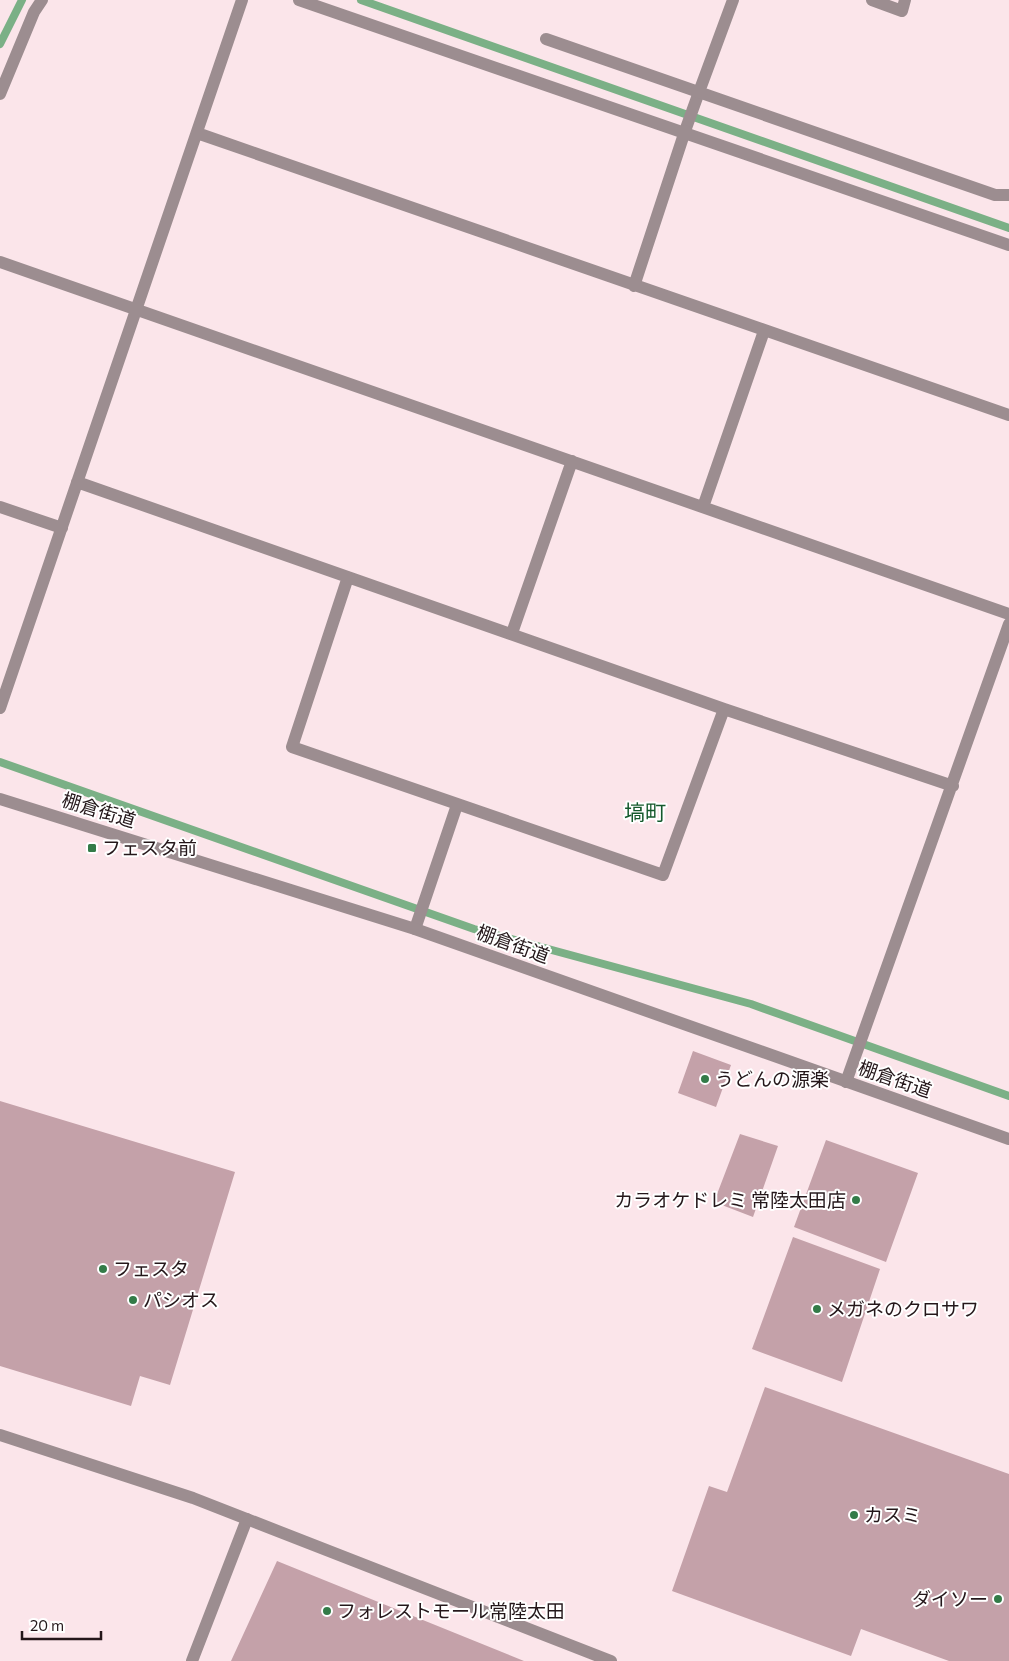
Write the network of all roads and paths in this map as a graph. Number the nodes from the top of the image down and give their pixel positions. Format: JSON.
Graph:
{"nodes":[{"id":1,"x":42,"y":0,"type":"edge"},
{"id":2,"x":242,"y":0,"type":"edge"},
{"id":3,"x":299,"y":0,"type":"edge"},
{"id":4,"x":733,"y":0,"type":"edge"},
{"id":5,"x":872,"y":0,"type":"edge"},
{"id":6,"x":906,"y":0,"type":"edge"},
{"id":7,"x":546,"y":40,"type":"dead end"},
{"id":8,"x":699,"y":92,"type":"junction"},
{"id":9,"x":0,"y":94,"type":"edge"},
{"id":10,"x":685,"y":131,"type":"junction"},
{"id":11,"x":197,"y":133,"type":"junction"},
{"id":12,"x":1008,"y":192,"type":"edge"},
{"id":13,"x":1009,"y":245,"type":"edge"},
{"id":14,"x":0,"y":262,"type":"edge"},
{"id":15,"x":634,"y":286,"type":"junction"},
{"id":16,"x":136,"y":310,"type":"junction"},
{"id":17,"x":764,"y":331,"type":"junction"},
{"id":18,"x":1009,"y":415,"type":"edge"},
{"id":19,"x":572,"y":461,"type":"junction"},
{"id":20,"x":77,"y":482,"type":"junction"},
{"id":21,"x":0,"y":507,"type":"edge"},
{"id":22,"x":702,"y":507,"type":"junction"},
{"id":23,"x":62,"y":528,"type":"junction"},
{"id":24,"x":348,"y":577,"type":"junction"},
{"id":25,"x":1009,"y":614,"type":"edge"},
{"id":26,"x":1009,"y":624,"type":"edge"},
{"id":27,"x":512,"y":633,"type":"junction"},
{"id":28,"x":0,"y":708,"type":"edge"},
{"id":29,"x":724,"y":709,"type":"junction"},
{"id":30,"x":952,"y":786,"type":"junction"},
{"id":31,"x":0,"y":799,"type":"edge"},
{"id":32,"x":457,"y":805,"type":"junction"},
{"id":33,"x":416,"y":929,"type":"junction"},
{"id":34,"x":846,"y":1082,"type":"junction"},
{"id":35,"x":1009,"y":1139,"type":"edge"},
{"id":36,"x":0,"y":1435,"type":"edge"},
{"id":37,"x":247,"y":1519,"type":"junction"},
{"id":38,"x":192,"y":1661,"type":"edge"},
{"id":39,"x":611,"y":1661,"type":"edge"}],
"edges":[{"from":1,"to":9,"type":"street"},
{"from":2,"to":11,"type":"street"},
{"from":3,"to":10,"type":"street"},
{"from":4,"to":8,"type":"street"},
{"from":5,"to":6,"type":"street"},
{"from":7,"to":8,"type":"street"},
{"from":8,"to":10,"type":"street"},
{"from":8,"to":12,"type":"street"},
{"from":10,"to":13,"type":"street"},
{"from":10,"to":15,"type":"street"},
{"from":11,"to":15,"type":"street"},
{"from":11,"to":16,"type":"street"},
{"from":14,"to":16,"type":"street"},
{"from":15,"to":17,"type":"street"},
{"from":16,"to":19,"type":"street"},
{"from":16,"to":20,"type":"street"},
{"from":17,"to":18,"type":"street"},
{"from":17,"to":22,"type":"street"},
{"from":19,"to":22,"type":"street"},
{"from":19,"to":27,"type":"street"},
{"from":20,"to":23,"type":"street"},
{"from":20,"to":24,"type":"street"},
{"from":21,"to":23,"type":"street"},
{"from":22,"to":25,"type":"street"},
{"from":23,"to":28,"type":"street"},
{"from":24,"to":27,"type":"street"},
{"from":24,"to":32,"type":"street"},
{"from":26,"to":30,"type":"street"},
{"from":27,"to":29,"type":"street"},
{"from":29,"to":30,"type":"street"},
{"from":29,"to":32,"type":"street"},
{"from":30,"to":34,"type":"street"},
{"from":31,"to":33,"type":"street","name":"棚倉街道"},
{"from":32,"to":33,"type":"street"},
{"from":33,"to":34,"type":"street","name":"棚倉街道"},
{"from":34,"to":35,"type":"street","name":"棚倉街道"},
{"from":36,"to":37,"type":"street"},
{"from":37,"to":38,"type":"street"},
{"from":37,"to":39,"type":"street"}]}
